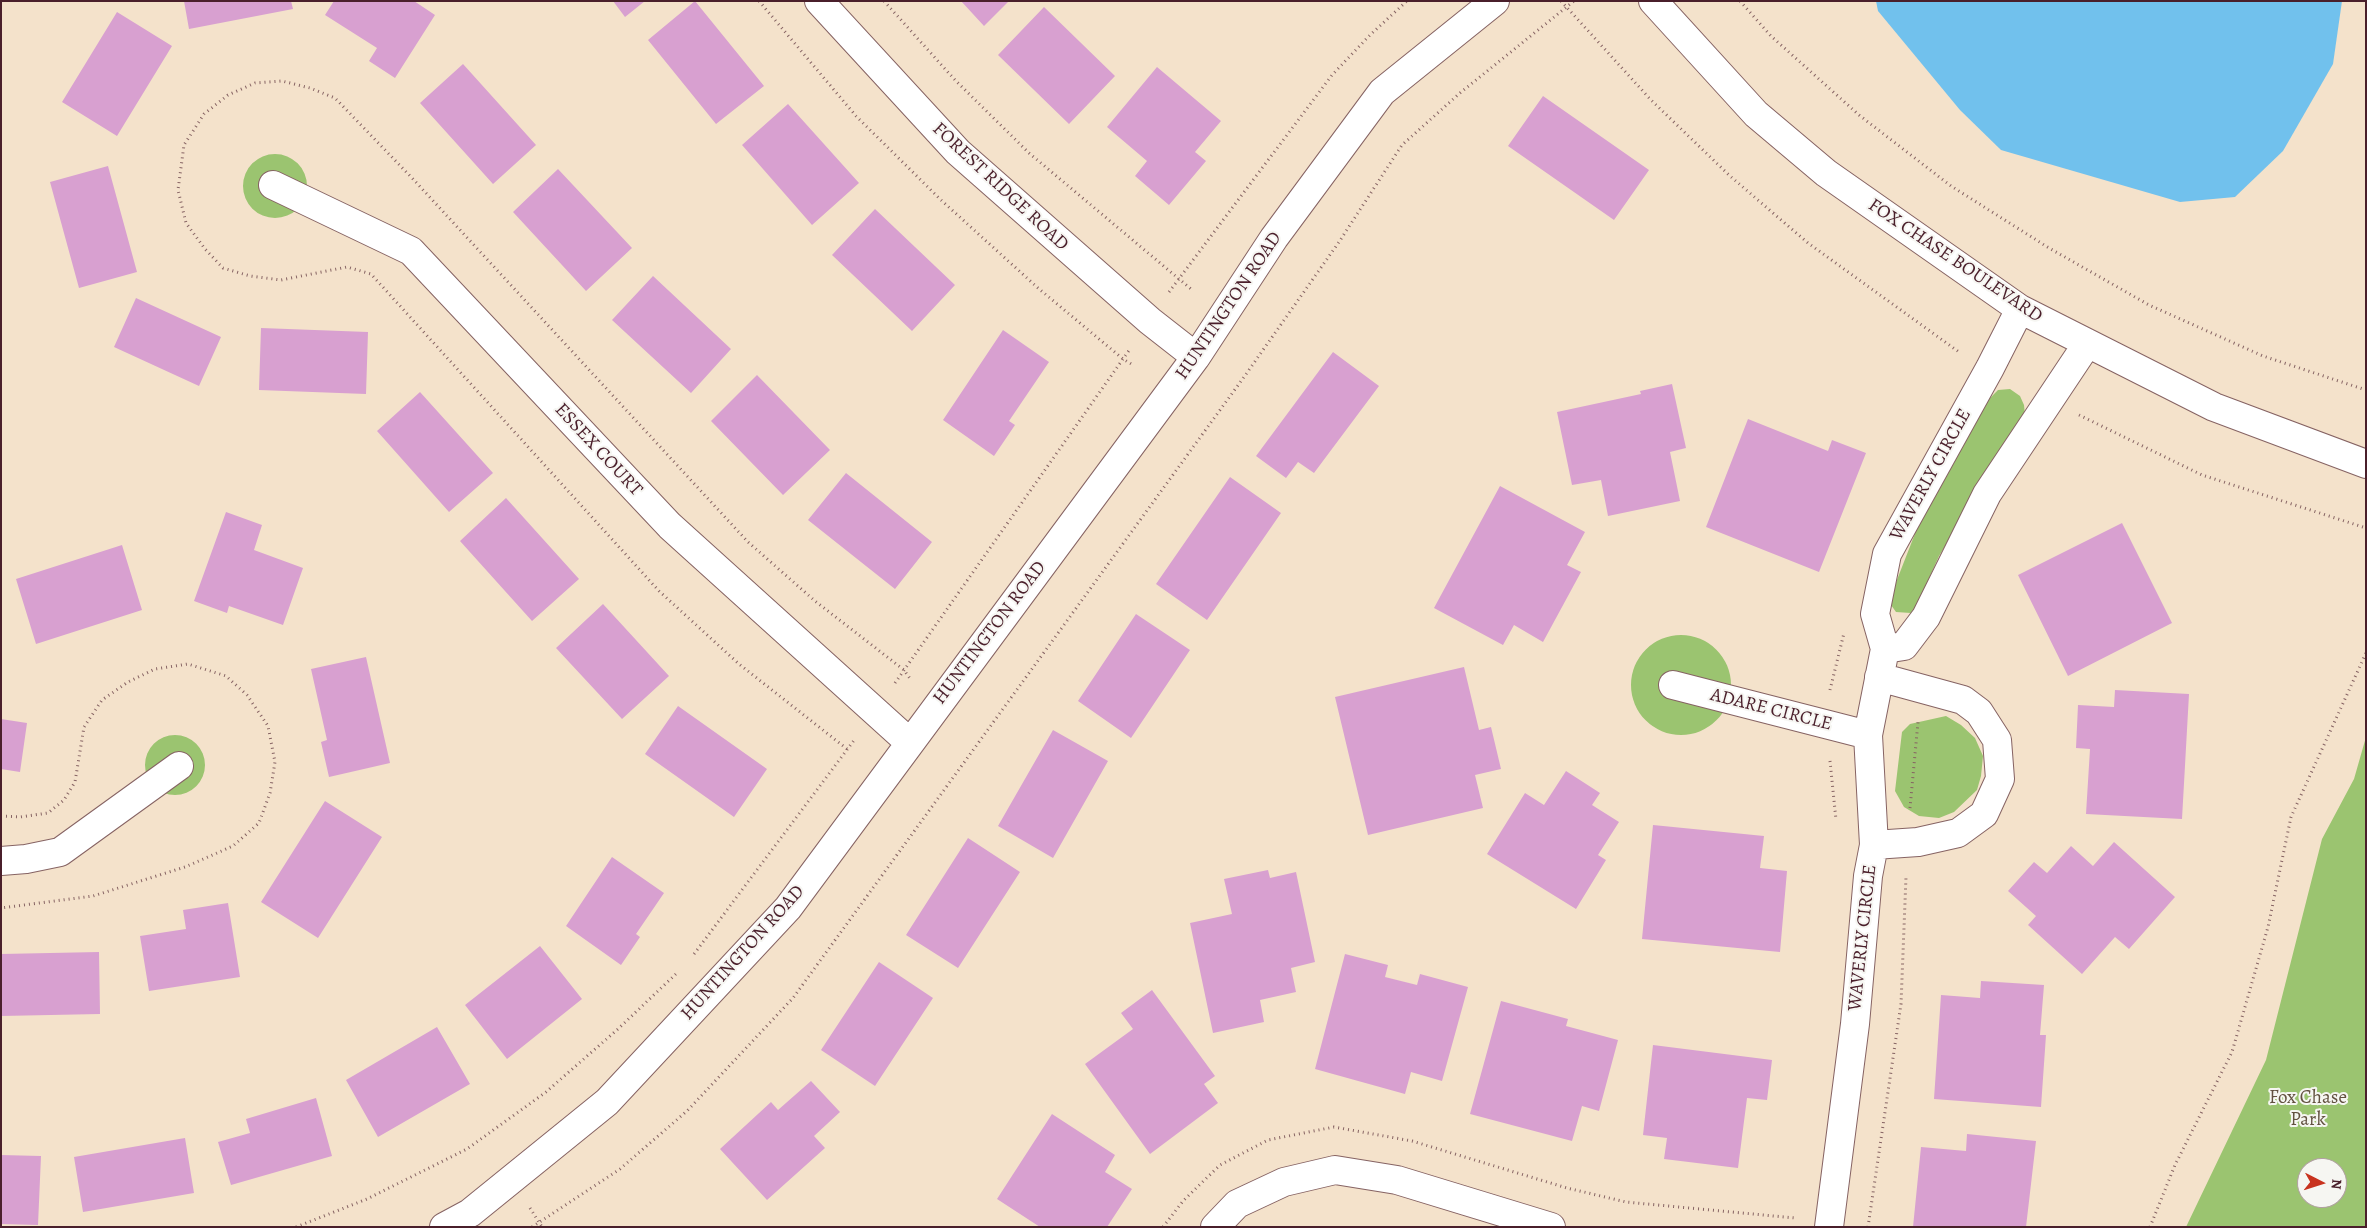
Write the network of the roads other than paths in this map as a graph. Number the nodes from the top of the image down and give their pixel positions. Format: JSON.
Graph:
{"nodes":[{"id":1,"x":820,"y":1,"type":"edge"},
{"id":2,"x":1494,"y":1,"type":"edge"},
{"id":3,"x":1653,"y":1,"type":"edge"},
{"id":4,"x":273,"y":185,"type":"dead end"},
{"id":5,"x":2020,"y":309,"type":"junction"},
{"id":6,"x":2087,"y":344,"type":"junction"},
{"id":7,"x":1196,"y":357,"type":"junction"},
{"id":8,"x":2366,"y":464,"type":"edge"},
{"id":9,"x":1885,"y":649,"type":"junction"},
{"id":10,"x":1879,"y":677,"type":"junction"},
{"id":11,"x":1674,"y":685,"type":"dead end"},
{"id":12,"x":1868,"y":735,"type":"junction"},
{"id":13,"x":909,"y":742,"type":"junction"},
{"id":14,"x":179,"y":766,"type":"dead end"},
{"id":15,"x":1874,"y":845,"type":"junction"},
{"id":16,"x":1,"y":861,"type":"edge"},
{"id":17,"x":474,"y":1220,"type":"edge"},
{"id":18,"x":444,"y":1227,"type":"edge"},
{"id":19,"x":1215,"y":1227,"type":"edge"},
{"id":20,"x":1551,"y":1227,"type":"edge"},
{"id":21,"x":1829,"y":1227,"type":"edge"}],
"edges":[{"from":1,"to":7,"type":"street","name":"FOREST RIDGE ROAD"},
{"from":2,"to":7,"type":"street","name":"HUNTINGTON ROAD"},
{"from":3,"to":5,"type":"street","name":"FOX CHASE BOULEVARD"},
{"from":4,"to":13,"type":"street","name":"ESSEX COURT"},
{"from":5,"to":6,"type":"street","name":"FOX CHASE BOULEVARD"},
{"from":5,"to":9,"type":"street","name":"WAVERLY CIRCLE"},
{"from":6,"to":8,"type":"street","name":"FOX CHASE BOULEVARD"},
{"from":6,"to":9,"type":"street"},
{"from":7,"to":13,"type":"street","name":"HUNTINGTON ROAD"},
{"from":9,"to":10,"type":"street","name":"WAVERLY CIRCLE"},
{"from":10,"to":12,"type":"street","name":"WAVERLY CIRCLE"},
{"from":10,"to":15,"type":"street"},
{"from":11,"to":12,"type":"street","name":"ADARE CIRCLE"},
{"from":12,"to":15,"type":"street","name":"WAVERLY CIRCLE"},
{"from":13,"to":17,"type":"street","name":"HUNTINGTON ROAD"},
{"from":14,"to":16,"type":"street"},
{"from":15,"to":21,"type":"street","name":"WAVERLY CIRCLE"},
{"from":17,"to":18,"type":"street","name":"HUNTINGTON ROAD"},
{"from":19,"to":20,"type":"street"}]}
